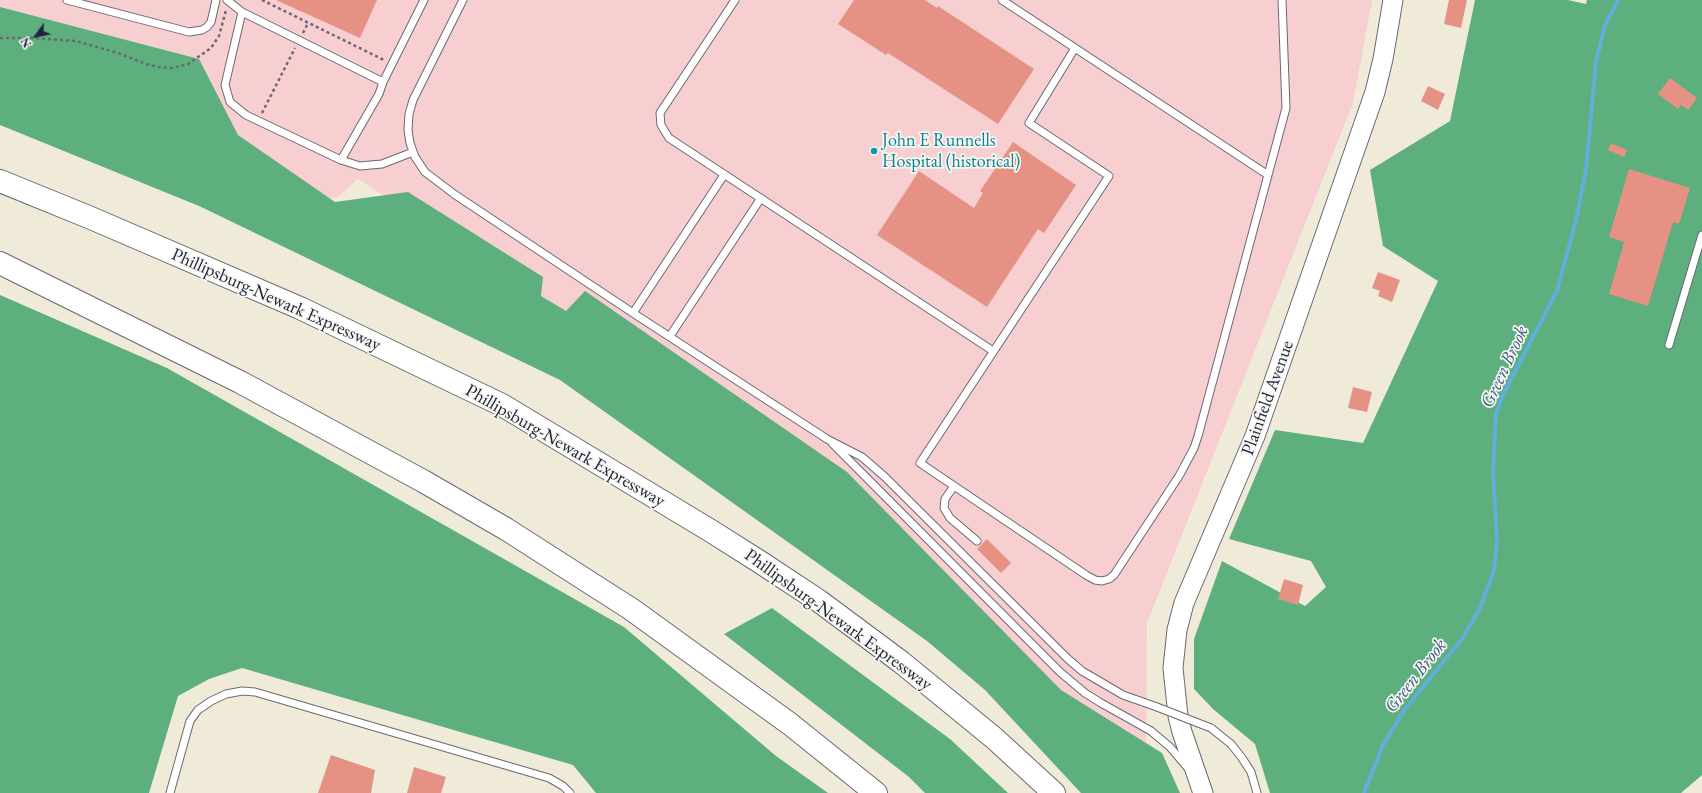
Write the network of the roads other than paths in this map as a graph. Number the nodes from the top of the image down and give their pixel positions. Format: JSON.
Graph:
{"nodes":[{"id":1,"x":67,"y":0,"type":"edge"},
{"id":2,"x":216,"y":0,"type":"edge"},
{"id":3,"x":227,"y":0,"type":"edge"},
{"id":4,"x":424,"y":0,"type":"edge"},
{"id":5,"x":463,"y":0,"type":"edge"},
{"id":6,"x":734,"y":0,"type":"edge"},
{"id":7,"x":1002,"y":0,"type":"edge"},
{"id":8,"x":1282,"y":0,"type":"edge"},
{"id":9,"x":1393,"y":0,"type":"edge"},
{"id":10,"x":242,"y":12,"type":"junction"},
{"id":11,"x":1075,"y":48,"type":"junction"},
{"id":12,"x":383,"y":82,"type":"junction"},
{"id":13,"x":413,"y":152,"type":"junction"},
{"id":14,"x":342,"y":160,"type":"junction"},
{"id":15,"x":724,"y":175,"type":"junction"},
{"id":16,"x":1268,"y":175,"type":"junction"},
{"id":17,"x":0,"y":181,"type":"edge"},
{"id":18,"x":761,"y":198,"type":"junction"},
{"id":19,"x":1702,"y":235,"type":"edge"},
{"id":20,"x":0,"y":263,"type":"edge"},
{"id":21,"x":633,"y":313,"type":"junction"},
{"id":22,"x":670,"y":336,"type":"junction"},
{"id":23,"x":1669,"y":345,"type":"dead end"},
{"id":24,"x":993,"y":351,"type":"junction"},
{"id":25,"x":827,"y":439,"type":"junction"},
{"id":26,"x":954,"y":486,"type":"junction"},
{"id":27,"x":977,"y":541,"type":"dead end"},
{"id":28,"x":1200,"y":786,"type":"edge"},
{"id":29,"x":170,"y":793,"type":"edge"},
{"id":30,"x":570,"y":793,"type":"edge"},
{"id":31,"x":876,"y":793,"type":"edge"},
{"id":32,"x":1054,"y":793,"type":"edge"},
{"id":33,"x":1257,"y":793,"type":"edge"}],
"edges":[{"from":1,"to":2,"type":"lane"},
{"from":3,"to":10,"type":"lane"},
{"from":4,"to":12,"type":"lane"},
{"from":5,"to":13,"type":"lane"},
{"from":6,"to":15,"type":"lane"},
{"from":7,"to":11,"type":"lane"},
{"from":8,"to":16,"type":"lane"},
{"from":9,"to":28,"type":"main road","name":"Plainfield Avenue"},
{"from":10,"to":12,"type":"lane"},
{"from":10,"to":14,"type":"lane"},
{"from":11,"to":16,"type":"lane"},
{"from":11,"to":24,"type":"lane"},
{"from":12,"to":14,"type":"lane"},
{"from":13,"to":14,"type":"lane"},
{"from":13,"to":21,"type":"lane"},
{"from":15,"to":18,"type":"lane"},
{"from":15,"to":21,"type":"lane"},
{"from":16,"to":26,"type":"lane"},
{"from":17,"to":32,"type":"highway","name":"Phillipsburg-Newark Expressway"},
{"from":18,"to":22,"type":"lane"},
{"from":18,"to":24,"type":"lane"},
{"from":19,"to":23,"type":"lane"},
{"from":20,"to":31,"type":"highway"},
{"from":21,"to":22,"type":"lane"},
{"from":22,"to":25,"type":"lane"},
{"from":24,"to":26,"type":"lane"},
{"from":25,"to":28,"type":"lane"},
{"from":25,"to":33,"type":"lane","bridge":true},
{"from":26,"to":27,"type":"lane"},
{"from":29,"to":30,"type":"lane"}]}
